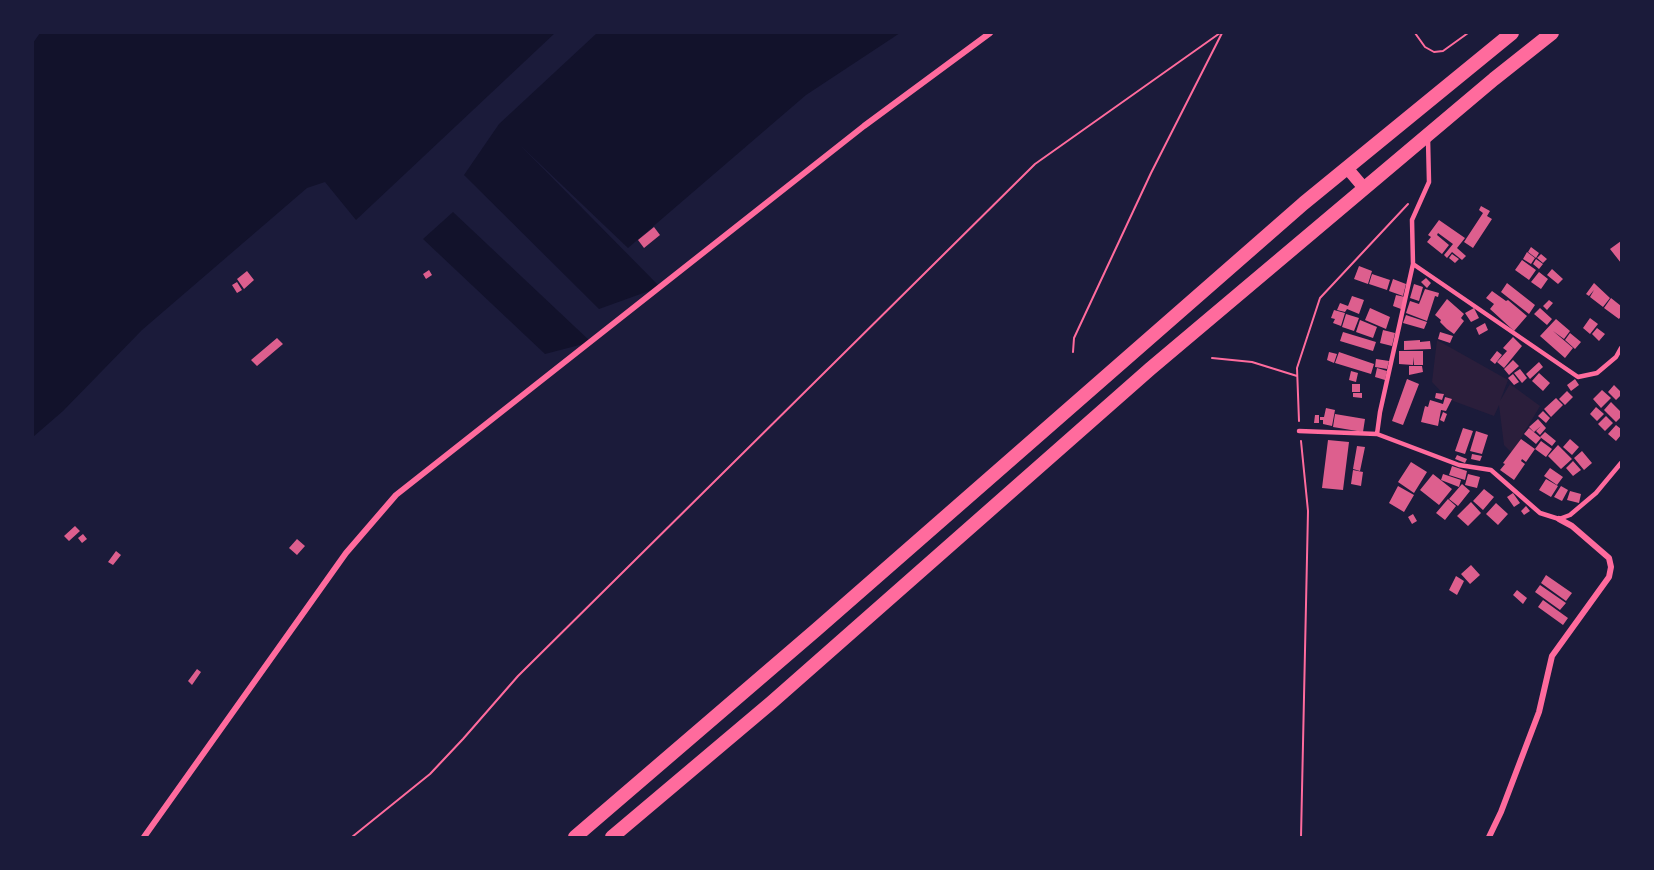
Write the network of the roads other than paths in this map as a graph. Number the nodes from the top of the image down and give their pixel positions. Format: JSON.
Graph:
{"nodes":[{"id":1,"x":990,"y":33,"type":"edge"},
{"id":2,"x":1512,"y":33,"type":"edge"},
{"id":3,"x":1552,"y":33,"type":"edge"},
{"id":4,"x":1428,"y":135,"type":"junction"},
{"id":5,"x":1347,"y":168,"type":"junction"},
{"id":6,"x":1364,"y":188,"type":"junction"},
{"id":7,"x":1413,"y":264,"type":"junction"},
{"id":8,"x":1621,"y":348,"type":"edge"},
{"id":9,"x":1299,"y":431,"type":"road end"},
{"id":10,"x":1377,"y":434,"type":"junction"},
{"id":11,"x":1621,"y":463,"type":"edge"},
{"id":12,"x":1559,"y":519,"type":"junction"},
{"id":13,"x":144,"y":837,"type":"edge"},
{"id":14,"x":575,"y":837,"type":"edge"},
{"id":15,"x":612,"y":837,"type":"edge"},
{"id":16,"x":1489,"y":837,"type":"edge"}],
"edges":[{"from":1,"to":13,"type":"street"},
{"from":2,"to":5,"type":"main road"},
{"from":3,"to":4,"type":"main road"},
{"from":4,"to":6,"type":"main road"},
{"from":4,"to":7,"type":"lane"},
{"from":5,"to":6,"type":"main road"},
{"from":5,"to":14,"type":"main road"},
{"from":6,"to":15,"type":"main road"},
{"from":7,"to":8,"type":"lane"},
{"from":7,"to":10,"type":"lane"},
{"from":9,"to":10,"type":"lane"},
{"from":10,"to":12,"type":"lane"},
{"from":11,"to":12,"type":"lane"},
{"from":12,"to":16,"type":"street"}]}
